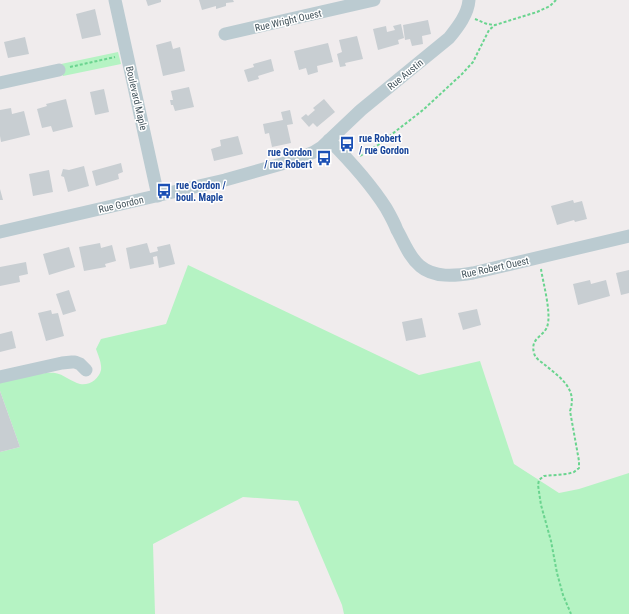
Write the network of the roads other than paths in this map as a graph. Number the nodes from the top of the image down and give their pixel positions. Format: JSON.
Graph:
{"nodes":[{"id":1,"x":115,"y":0,"type":"edge"},
{"id":2,"x":374,"y":0,"type":"edge"},
{"id":3,"x":467,"y":6,"type":"edge"},
{"id":4,"x":226,"y":34,"type":"dead end"},
{"id":5,"x":65,"y":69,"type":"road end"},
{"id":6,"x":0,"y":83,"type":"edge"},
{"id":7,"x":330,"y":140,"type":"junction"},
{"id":8,"x":158,"y":196,"type":"junction"},
{"id":9,"x":0,"y":232,"type":"edge"},
{"id":10,"x":629,"y":236,"type":"edge"},
{"id":11,"x":86,"y":370,"type":"dead end"},
{"id":12,"x":0,"y":377,"type":"edge"}],
"edges":[{"from":1,"to":8,"type":"street","name":"Boulevard Maple"},
{"from":2,"to":4,"type":"street","name":"Rue Wright Ouest"},
{"from":3,"to":7,"type":"street","name":"Rue Austin"},
{"from":5,"to":6,"type":"street"},
{"from":7,"to":8,"type":"street","name":"Rue Gordon"},
{"from":7,"to":10,"type":"street","name":"Rue Robert Ouest"},
{"from":8,"to":9,"type":"street","name":"Rue Gordon"},
{"from":11,"to":12,"type":"street"}]}
